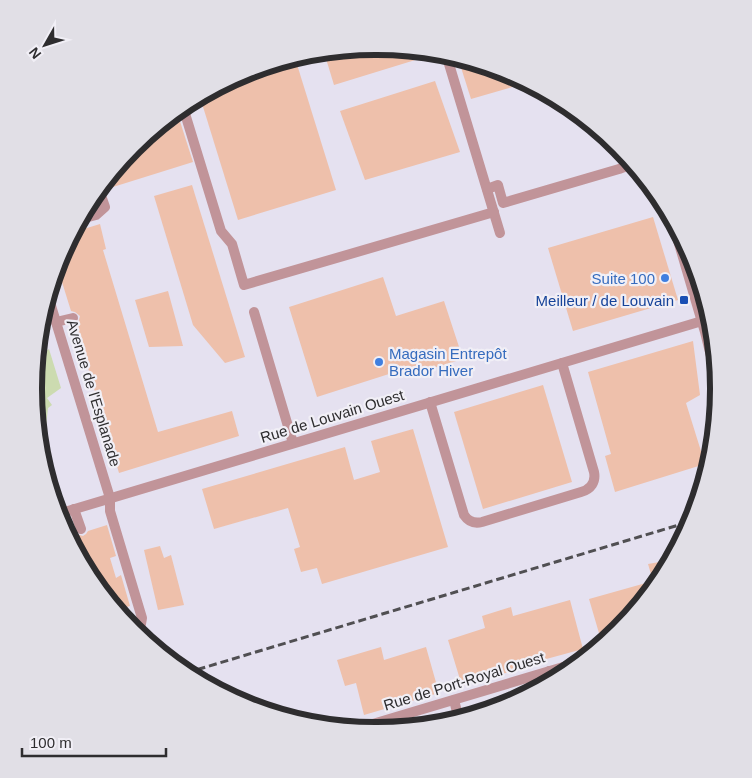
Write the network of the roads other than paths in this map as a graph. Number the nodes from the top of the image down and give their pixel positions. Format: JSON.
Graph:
{"nodes":[{"id":1,"x":449,"y":64,"type":"edge"},
{"id":2,"x":186,"y":116,"type":"edge"},
{"id":3,"x":625,"y":167,"type":"edge"},
{"id":4,"x":487,"y":189,"type":"junction"},
{"id":5,"x":102,"y":199,"type":"edge"},
{"id":6,"x":494,"y":212,"type":"junction"},
{"id":7,"x":91,"y":216,"type":"edge"},
{"id":8,"x":500,"y":233,"type":"dead end"},
{"id":9,"x":52,"y":310,"type":"edge"},
{"id":10,"x":254,"y":312,"type":"dead end"},
{"id":11,"x":702,"y":320,"type":"joint"},
{"id":12,"x":74,"y":321,"type":"dead end"},
{"id":13,"x":703,"y":324,"type":"edge"},
{"id":14,"x":57,"y":325,"type":"junction"},
{"id":15,"x":562,"y":363,"type":"junction"},
{"id":16,"x":430,"y":402,"type":"junction"},
{"id":17,"x":293,"y":443,"type":"junction"},
{"id":18,"x":110,"y":498,"type":"junction"},
{"id":19,"x":74,"y":509,"type":"junction"},
{"id":20,"x":66,"y":512,"type":"edge"},
{"id":21,"x":81,"y":529,"type":"dead end"},
{"id":22,"x":141,"y":626,"type":"edge"},
{"id":23,"x":543,"y":678,"type":"edge"},
{"id":24,"x":454,"y":700,"type":"junction"},
{"id":25,"x":457,"y":712,"type":"edge"},
{"id":26,"x":380,"y":722,"type":"edge"}],
"edges":[{"from":1,"to":4,"type":"street"},
{"from":2,"to":6,"type":"street"},
{"from":3,"to":4,"type":"street"},
{"from":4,"to":6,"type":"street"},
{"from":5,"to":7,"type":"street"},
{"from":6,"to":8,"type":"street"},
{"from":9,"to":14,"type":"street","name":"Avenue de l'Esplanade"},
{"from":10,"to":17,"type":"street"},
{"from":11,"to":13,"type":"street"},
{"from":11,"to":15,"type":"street","name":"Rue de Louvain Ouest"},
{"from":12,"to":14,"type":"street"},
{"from":14,"to":18,"type":"street","name":"Avenue de l'Esplanade"},
{"from":15,"to":16,"type":"street","name":"Rue de Louvain Ouest"},
{"from":15,"to":16,"type":"street"},
{"from":16,"to":17,"type":"street","name":"Rue de Louvain Ouest"},
{"from":17,"to":18,"type":"street","name":"Rue de Louvain Ouest"},
{"from":18,"to":19,"type":"street","name":"Rue de Louvain Ouest"},
{"from":18,"to":22,"type":"street","name":"Avenue de l'Esplanade"},
{"from":19,"to":20,"type":"street","name":"Rue de Louvain Ouest"},
{"from":19,"to":21,"type":"street"},
{"from":23,"to":24,"type":"street","name":"Rue de Port-Royal Ouest"},
{"from":24,"to":25,"type":"street"},
{"from":24,"to":26,"type":"street","name":"Rue de Port-Royal Ouest"}]}
